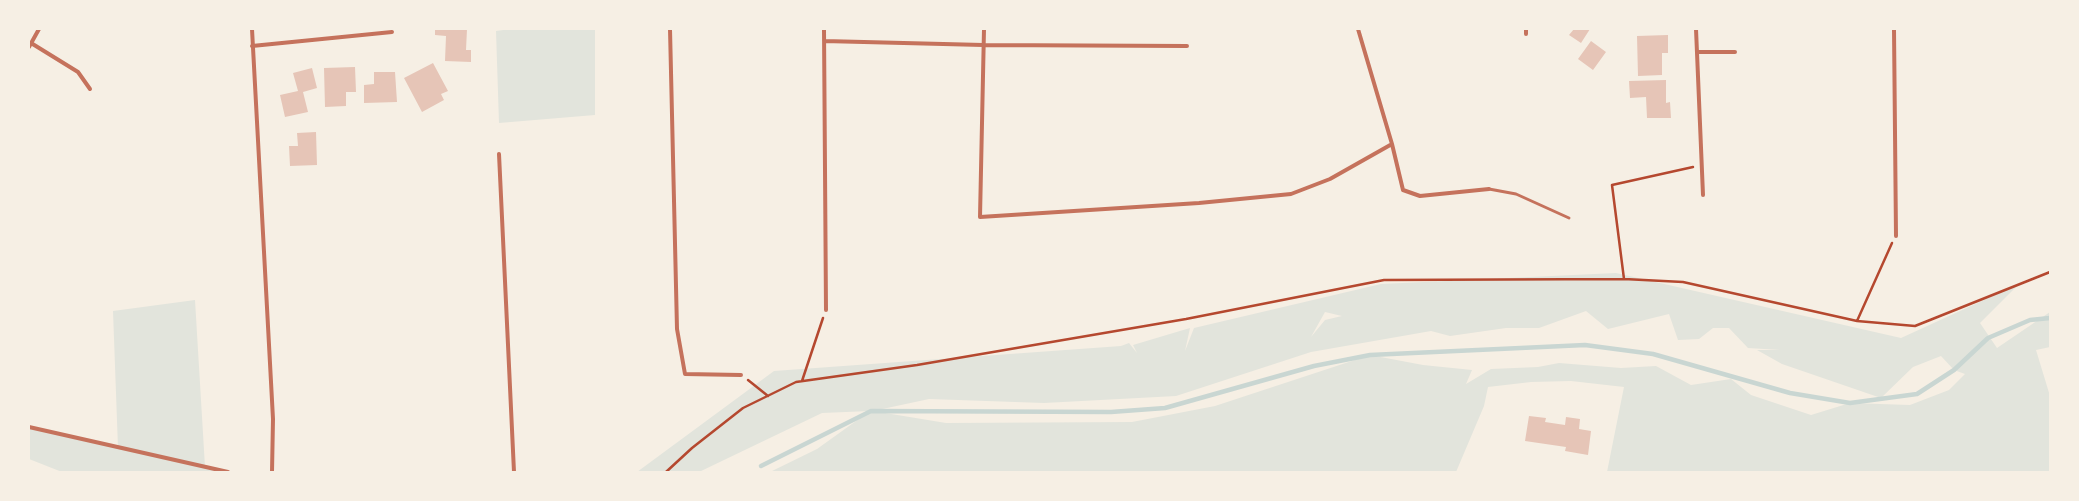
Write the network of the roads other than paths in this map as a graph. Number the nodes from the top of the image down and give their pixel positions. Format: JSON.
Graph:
{"nodes":[{"id":1,"x":39,"y":29,"type":"edge"},
{"id":2,"x":252,"y":29,"type":"edge"},
{"id":3,"x":670,"y":29,"type":"edge"},
{"id":4,"x":824,"y":29,"type":"edge"},
{"id":5,"x":984,"y":29,"type":"edge"},
{"id":6,"x":1358,"y":29,"type":"edge"},
{"id":7,"x":1696,"y":29,"type":"edge"},
{"id":8,"x":1894,"y":29,"type":"edge"},
{"id":9,"x":392,"y":32,"type":"dead end"},
{"id":10,"x":824,"y":41,"type":"junction"},
{"id":11,"x":31,"y":43,"type":"junction"},
{"id":12,"x":983,"y":45,"type":"junction"},
{"id":13,"x":252,"y":46,"type":"junction"},
{"id":14,"x":1187,"y":46,"type":"dead end"},
{"id":15,"x":29,"y":47,"type":"edge"},
{"id":16,"x":1697,"y":52,"type":"junction"},
{"id":17,"x":1735,"y":52,"type":"dead end"},
{"id":18,"x":90,"y":89,"type":"dead end"},
{"id":19,"x":1392,"y":144,"type":"junction"},
{"id":20,"x":499,"y":154,"type":"dead end"},
{"id":21,"x":1489,"y":189,"type":"joint"},
{"id":22,"x":1702,"y":195,"type":"dead end"},
{"id":23,"x":1569,"y":218,"type":"dead end"},
{"id":24,"x":1896,"y":236,"type":"road end"},
{"id":25,"x":826,"y":310,"type":"road end"},
{"id":26,"x":741,"y":375,"type":"road end"},
{"id":27,"x":29,"y":427,"type":"edge"},
{"id":28,"x":228,"y":472,"type":"edge"},
{"id":29,"x":272,"y":472,"type":"edge"},
{"id":30,"x":514,"y":472,"type":"edge"}],
"edges":[{"from":1,"to":11,"type":"street"},
{"from":2,"to":13,"type":"street"},
{"from":3,"to":26,"type":"street"},
{"from":4,"to":10,"type":"street"},
{"from":5,"to":12,"type":"street"},
{"from":6,"to":19,"type":"street"},
{"from":7,"to":16,"type":"street"},
{"from":8,"to":24,"type":"street"},
{"from":9,"to":13,"type":"street"},
{"from":10,"to":12,"type":"street"},
{"from":10,"to":25,"type":"street"},
{"from":11,"to":15,"type":"street"},
{"from":11,"to":18,"type":"street"},
{"from":12,"to":14,"type":"street"},
{"from":12,"to":19,"type":"street"},
{"from":13,"to":29,"type":"street"},
{"from":16,"to":17,"type":"street"},
{"from":16,"to":22,"type":"street"},
{"from":19,"to":21,"type":"street"},
{"from":20,"to":30,"type":"street"},
{"from":21,"to":23,"type":"lane"},
{"from":27,"to":28,"type":"street"}]}
